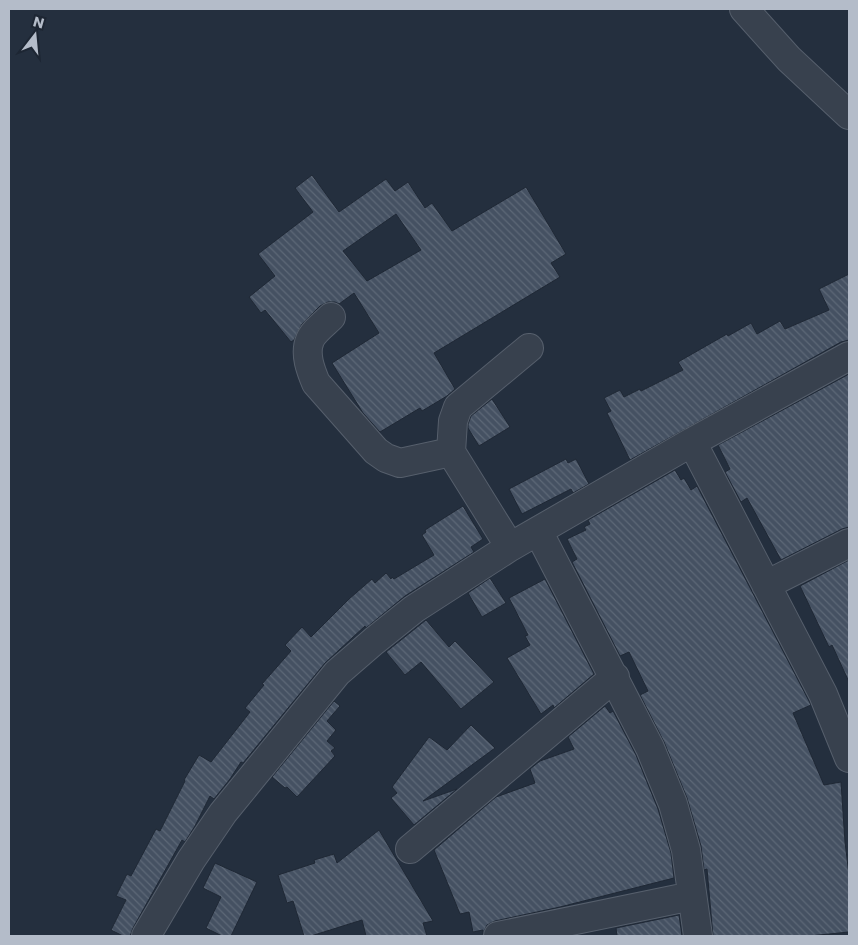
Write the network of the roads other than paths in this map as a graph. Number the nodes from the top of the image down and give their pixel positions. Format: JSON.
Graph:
{"nodes":[{"id":1,"x":744,"y":9,"type":"edge"},
{"id":2,"x":849,"y":114,"type":"edge"},
{"id":3,"x":331,"y":316,"type":"dead end"},
{"id":4,"x":529,"y":348,"type":"dead end"},
{"id":5,"x":849,"y":356,"type":"edge"},
{"id":6,"x":692,"y":442,"type":"junction"},
{"id":7,"x":451,"y":452,"type":"junction"},
{"id":8,"x":538,"y":531,"type":"junction"},
{"id":9,"x":849,"y":543,"type":"edge"},
{"id":10,"x":510,"y":547,"type":"junction"},
{"id":11,"x":766,"y":585,"type":"junction"},
{"id":12,"x":615,"y":677,"type":"junction"},
{"id":13,"x":839,"y":705,"type":"edge"},
{"id":14,"x":849,"y":758,"type":"edge"},
{"id":15,"x":410,"y":849,"type":"dead end"},
{"id":16,"x":692,"y":896,"type":"junction"},
{"id":17,"x":146,"y":936,"type":"edge"},
{"id":18,"x":498,"y":936,"type":"edge"},
{"id":19,"x":698,"y":936,"type":"edge"}],
"edges":[{"from":1,"to":2,"type":"street"},
{"from":3,"to":7,"type":"street"},
{"from":4,"to":7,"type":"street"},
{"from":5,"to":6,"type":"street"},
{"from":6,"to":8,"type":"street"},
{"from":6,"to":11,"type":"street"},
{"from":7,"to":10,"type":"street"},
{"from":8,"to":10,"type":"street"},
{"from":8,"to":12,"type":"street"},
{"from":9,"to":11,"type":"street"},
{"from":10,"to":17,"type":"street"},
{"from":11,"to":13,"type":"street"},
{"from":12,"to":15,"type":"street"},
{"from":12,"to":16,"type":"street"},
{"from":13,"to":14,"type":"street"},
{"from":16,"to":18,"type":"street"},
{"from":16,"to":19,"type":"street"}]}
